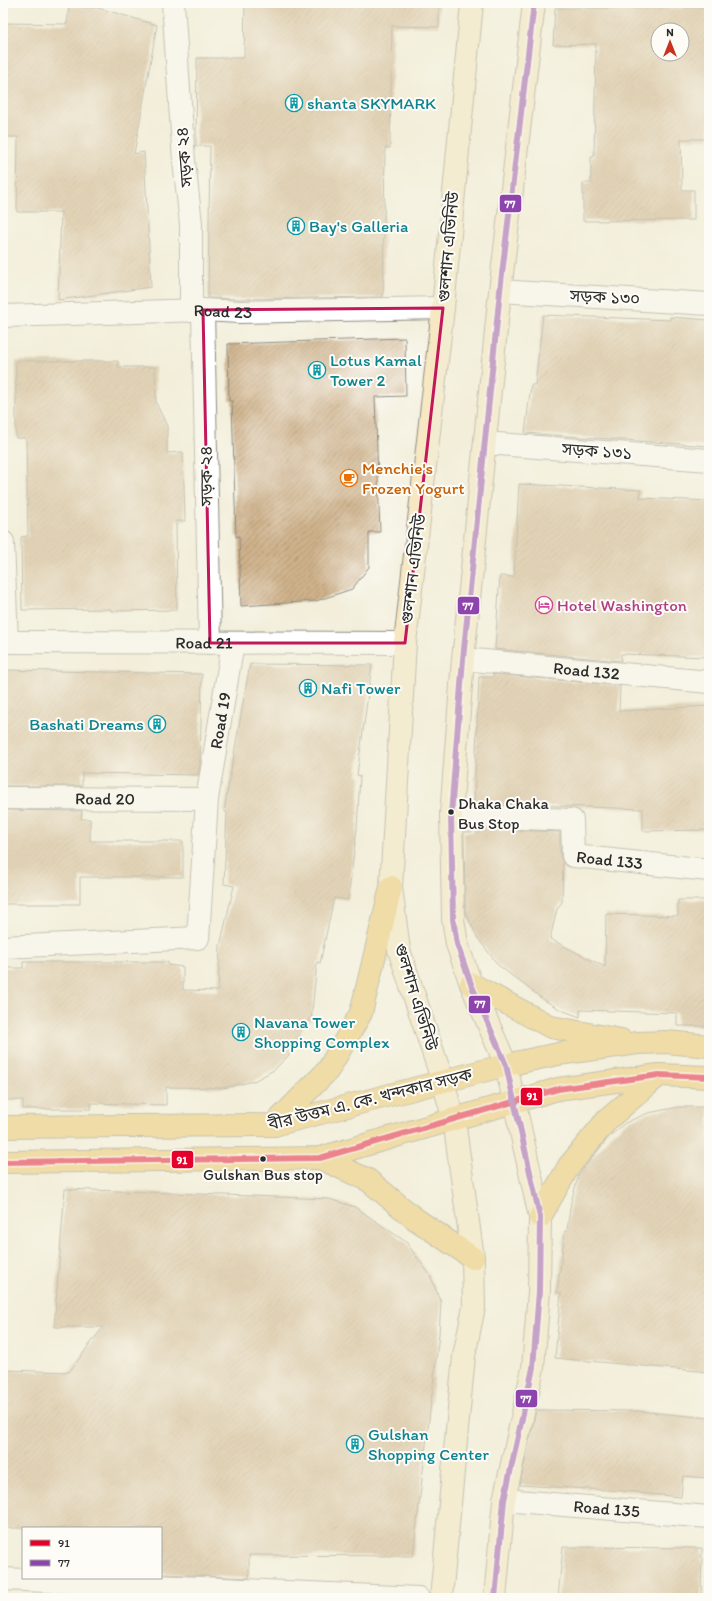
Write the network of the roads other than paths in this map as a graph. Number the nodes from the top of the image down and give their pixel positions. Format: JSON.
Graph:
{"nodes":[{"id":1,"x":172,"y":3,"type":"edge"},
{"id":2,"x":472,"y":3,"type":"edge"},
{"id":3,"x":534,"y":3,"type":"edge"},
{"id":4,"x":500,"y":291,"type":"junction"},
{"id":5,"x":709,"y":304,"type":"edge"},
{"id":6,"x":443,"y":308,"type":"junction"},
{"id":7,"x":197,"y":311,"type":"junction"},
{"id":8,"x":3,"y":316,"type":"edge"},
{"id":9,"x":485,"y":443,"type":"junction"},
{"id":10,"x":709,"y":460,"type":"edge"},
{"id":11,"x":3,"y":542,"type":"edge"},
{"id":12,"x":5,"y":642,"type":"edge"},
{"id":13,"x":210,"y":642,"type":"junction"},
{"id":14,"x":233,"y":642,"type":"junction"},
{"id":15,"x":404,"y":642,"type":"junction"},
{"id":16,"x":463,"y":659,"type":"junction"},
{"id":17,"x":709,"y":682,"type":"edge"},
{"id":18,"x":3,"y":798,"type":"edge"},
{"id":19,"x":207,"y":799,"type":"junction"},
{"id":20,"x":451,"y":815,"type":"junction"},
{"id":21,"x":709,"y":870,"type":"edge"},
{"id":22,"x":391,"y":887,"type":"junction"},
{"id":23,"x":3,"y":947,"type":"edge"},
{"id":24,"x":471,"y":984,"type":"junction"},
{"id":25,"x":638,"y":1043,"type":"junction"},
{"id":26,"x":709,"y":1046,"type":"edge"},
{"id":27,"x":506,"y":1065,"type":"junction"},
{"id":28,"x":659,"y":1075,"type":"junction"},
{"id":29,"x":709,"y":1077,"type":"edge"},
{"id":30,"x":443,"y":1082,"type":"junction"},
{"id":31,"x":514,"y":1102,"type":"junction"},
{"id":32,"x":454,"y":1120,"type":"junction"},
{"id":33,"x":274,"y":1125,"type":"junction"},
{"id":34,"x":3,"y":1127,"type":"edge"},
{"id":35,"x":320,"y":1158,"type":"junction"},
{"id":36,"x":3,"y":1162,"type":"edge"},
{"id":37,"x":540,"y":1217,"type":"junction"},
{"id":38,"x":473,"y":1258,"type":"junction"},
{"id":39,"x":504,"y":1500,"type":"junction"},
{"id":40,"x":709,"y":1517,"type":"edge"},
{"id":41,"x":3,"y":1579,"type":"edge"},
{"id":42,"x":418,"y":1598,"type":"edge"},
{"id":43,"x":441,"y":1598,"type":"edge"},
{"id":44,"x":495,"y":1598,"type":"edge"}],
"edges":[{"from":1,"to":7,"type":"street","name":"সড়ক ২৪"},
{"from":2,"to":6,"type":"main road","name":"গুলশান এভিনিউ"},
{"from":3,"to":4,"type":"main road"},
{"from":4,"to":5,"type":"street","name":"সড়ক ১৩০"},
{"from":4,"to":9,"type":"main road"},
{"from":6,"to":7,"type":"street","name":"Road 23"},
{"from":6,"to":15,"type":"main road","name":"গুলশান এভিনিউ"},
{"from":7,"to":8,"type":"street","name":"Road 23"},
{"from":7,"to":13,"type":"street","name":"সড়ক ২৪"},
{"from":9,"to":10,"type":"street","name":"সড়ক ১৩১"},
{"from":9,"to":16,"type":"main road"},
{"from":11,"to":12,"type":"street"},
{"from":12,"to":13,"type":"street","name":"Road 21"},
{"from":13,"to":14,"type":"street","name":"Road 21"},
{"from":14,"to":15,"type":"street","name":"Road 21"},
{"from":14,"to":19,"type":"street","name":"Road 19"},
{"from":15,"to":22,"type":"main road","name":"গুলশান এভিনিউ"},
{"from":16,"to":17,"type":"street","name":"Road 132"},
{"from":16,"to":20,"type":"main road"},
{"from":18,"to":19,"type":"street","name":"Road 20"},
{"from":19,"to":23,"type":"street","name":"Road 19"},
{"from":20,"to":21,"type":"street","name":"Road 133"},
{"from":20,"to":24,"type":"main road"},
{"from":22,"to":30,"type":"main road","name":"গুলশান এভিনিউ"},
{"from":22,"to":33,"type":"main road"},
{"from":24,"to":25,"type":"main road"},
{"from":24,"to":27,"type":"main road"},
{"from":25,"to":26,"type":"main road"},
{"from":25,"to":27,"type":"main road","name":"বীর উত্তম এ. কে. খন্দকার সড়ক"},
{"from":27,"to":30,"type":"main road","name":"বীর উত্তম এ. কে. খন্দকার সড়ক"},
{"from":27,"to":31,"type":"main road"},
{"from":28,"to":29,"type":"main road","name":"বীর উত্তম এ. কে. খন্দকার সড়ক"},
{"from":28,"to":31,"type":"main road","name":"বীর উত্তম এ. কে. খন্দকার সড়ক"},
{"from":28,"to":37,"type":"main road"},
{"from":30,"to":32,"type":"main road","name":"গুলশান এভিনিউ"},
{"from":30,"to":33,"type":"main road","name":"বীর উত্তম এ. কে. খন্দকার সড়ক"},
{"from":31,"to":32,"type":"main road","name":"বীর উত্তম এ. কে. খন্দকার সড়ক"},
{"from":31,"to":37,"type":"main road"},
{"from":32,"to":35,"type":"main road","name":"বীর উত্তম এ. কে. খন্দকার সড়ক"},
{"from":32,"to":38,"type":"main road","name":"গুলশান এভিনিউ"},
{"from":33,"to":34,"type":"main road","name":"বীর উত্তম এ. কে. খন্দকার সড়ক"},
{"from":35,"to":36,"type":"main road","name":"বীর উত্তম এ. কে. খন্দকার সড়ক"},
{"from":35,"to":38,"type":"main road"},
{"from":37,"to":39,"type":"main road"},
{"from":38,"to":43,"type":"main road","name":"গুলশান এভিনিউ"},
{"from":39,"to":40,"type":"street","name":"Road 135"},
{"from":39,"to":44,"type":"main road"},
{"from":41,"to":42,"type":"street"}]}
